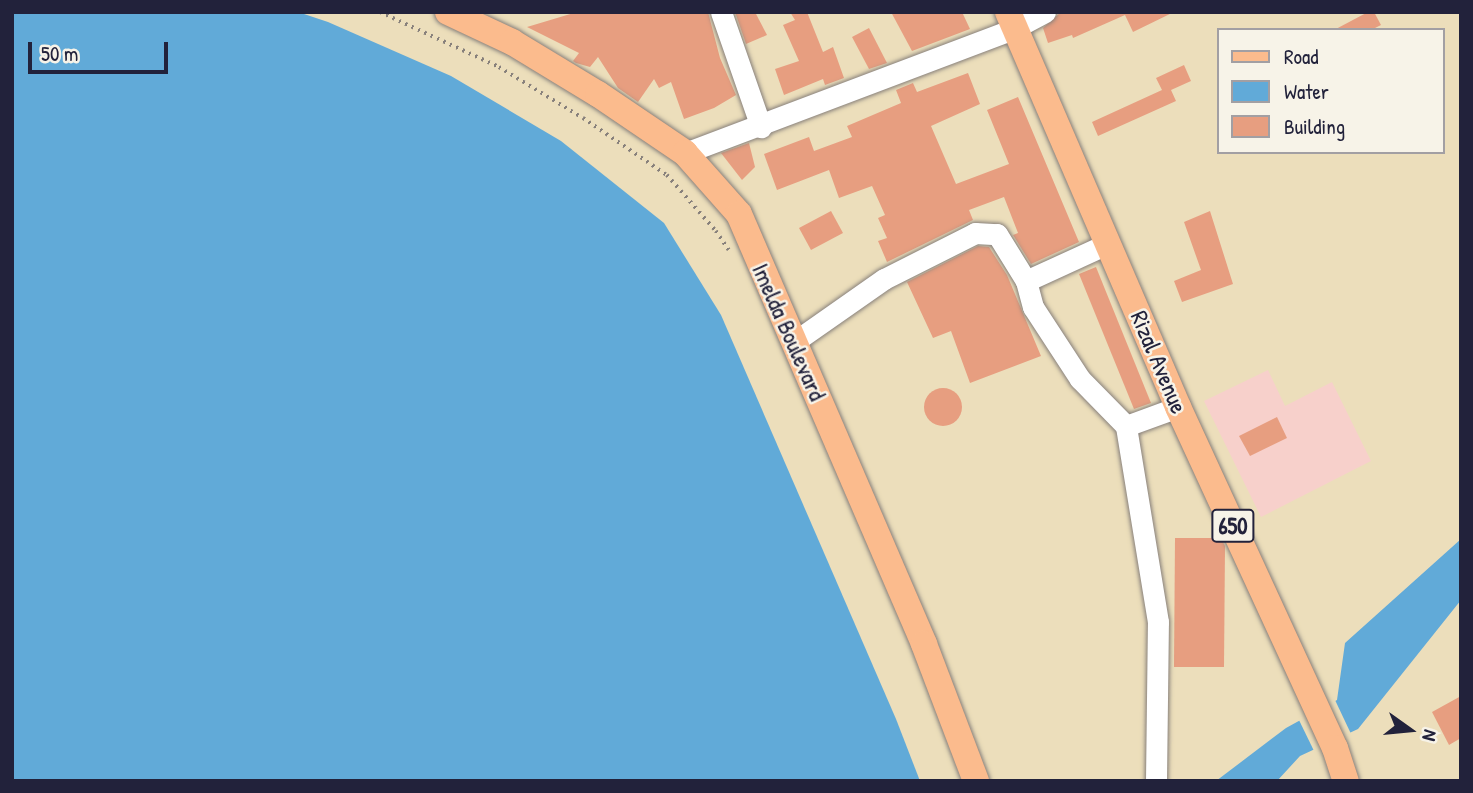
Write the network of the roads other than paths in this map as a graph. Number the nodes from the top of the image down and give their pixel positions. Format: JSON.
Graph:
{"nodes":[{"id":1,"x":449,"y":12,"type":"edge"},
{"id":2,"x":722,"y":12,"type":"edge"},
{"id":3,"x":1045,"y":12,"type":"edge"},
{"id":4,"x":1012,"y":20,"type":"edge"},
{"id":5,"x":761,"y":127,"type":"junction"},
{"id":6,"x":685,"y":153,"type":"junction"},
{"id":7,"x":1109,"y":243,"type":"junction"},
{"id":8,"x":1026,"y":281,"type":"junction"},
{"id":9,"x":794,"y":342,"type":"junction"},
{"id":10,"x":1178,"y":407,"type":"junction"},
{"id":11,"x":1126,"y":426,"type":"junction"},
{"id":12,"x":976,"y":781,"type":"edge"},
{"id":13,"x":1156,"y":781,"type":"edge"},
{"id":14,"x":1346,"y":781,"type":"edge"}],
"edges":[{"from":1,"to":6,"type":"main road","name":"Imelda Boulevard"},
{"from":2,"to":5,"type":"street"},
{"from":3,"to":4,"type":"street"},
{"from":4,"to":5,"type":"street"},
{"from":4,"to":7,"type":"main road","name":"Rizal Avenue","number":"650"},
{"from":5,"to":6,"type":"street"},
{"from":6,"to":9,"type":"main road","name":"Imelda Boulevard"},
{"from":7,"to":8,"type":"street"},
{"from":7,"to":10,"type":"main road","name":"Rizal Avenue","number":"650"},
{"from":8,"to":9,"type":"street"},
{"from":8,"to":11,"type":"street"},
{"from":9,"to":12,"type":"main road","name":"Imelda Boulevard"},
{"from":10,"to":11,"type":"street"},
{"from":10,"to":14,"type":"main road","name":"Rizal Avenue","number":"650"},
{"from":11,"to":13,"type":"street"}]}
